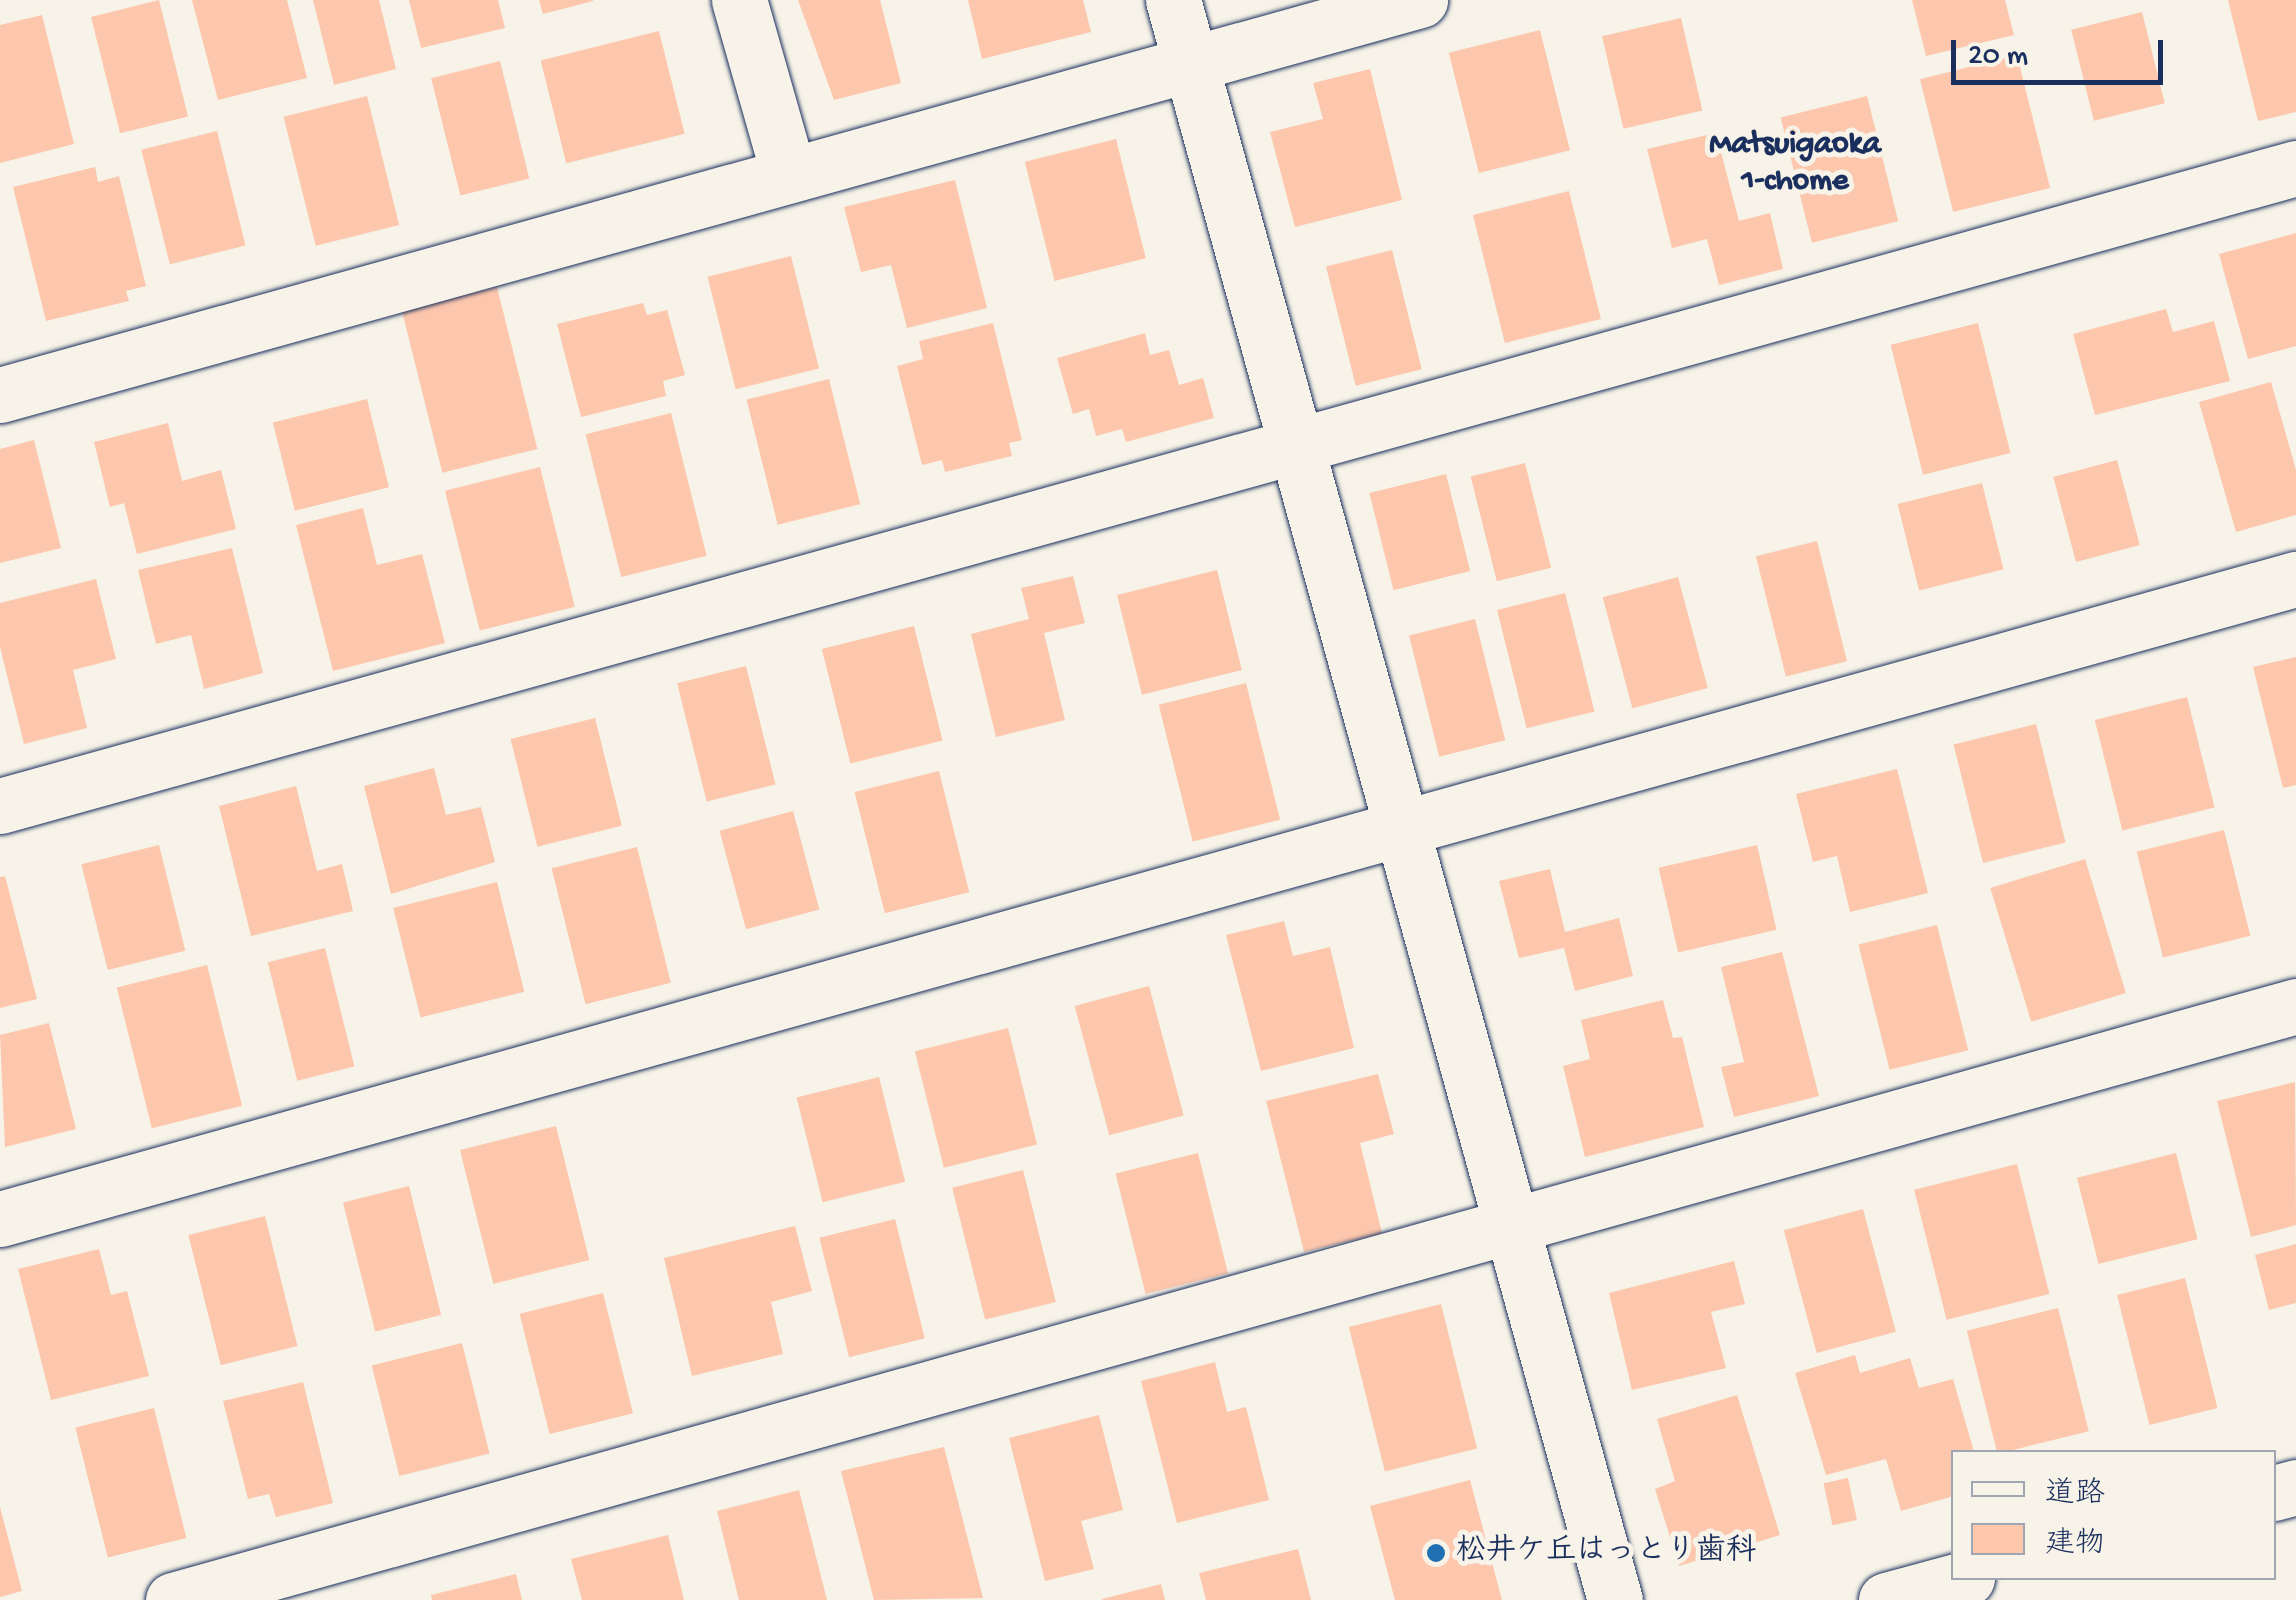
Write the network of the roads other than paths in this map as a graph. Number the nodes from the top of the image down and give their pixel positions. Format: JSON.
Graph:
{"nodes":[{"id":1,"x":739,"y":0,"type":"edge"},
{"id":2,"x":1174,"y":0,"type":"edge"},
{"id":3,"x":1420,"y":0,"type":"edge"},
{"id":4,"x":1191,"y":64,"type":"junction"},
{"id":5,"x":2296,"y":168,"type":"edge"},
{"id":6,"x":789,"y":175,"type":"junction"},
{"id":7,"x":0,"y":394,"type":"edge"},
{"id":8,"x":1297,"y":446,"type":"junction"},
{"id":9,"x":2296,"y":579,"type":"edge"},
{"id":10,"x":0,"y":806,"type":"edge"},
{"id":11,"x":1402,"y":828,"type":"junction"},
{"id":12,"x":2296,"y":1006,"type":"edge"},
{"id":13,"x":0,"y":1219,"type":"edge"},
{"id":14,"x":1511,"y":1225,"type":"junction"},
{"id":15,"x":1960,"y":1580,"type":"edge"},
{"id":16,"x":173,"y":1600,"type":"edge"},
{"id":17,"x":1615,"y":1600,"type":"edge"},
{"id":18,"x":1886,"y":1600,"type":"edge"}],
"edges":[{"from":1,"to":6,"type":"street"},
{"from":2,"to":4,"type":"street"},
{"from":3,"to":4,"type":"street"},
{"from":4,"to":6,"type":"street"},
{"from":4,"to":8,"type":"street"},
{"from":5,"to":8,"type":"street"},
{"from":6,"to":7,"type":"street"},
{"from":8,"to":10,"type":"street"},
{"from":8,"to":11,"type":"street"},
{"from":9,"to":11,"type":"street"},
{"from":11,"to":13,"type":"street"},
{"from":11,"to":14,"type":"street"},
{"from":12,"to":14,"type":"street"},
{"from":14,"to":16,"type":"street"},
{"from":14,"to":17,"type":"street"},
{"from":15,"to":18,"type":"street"}]}
